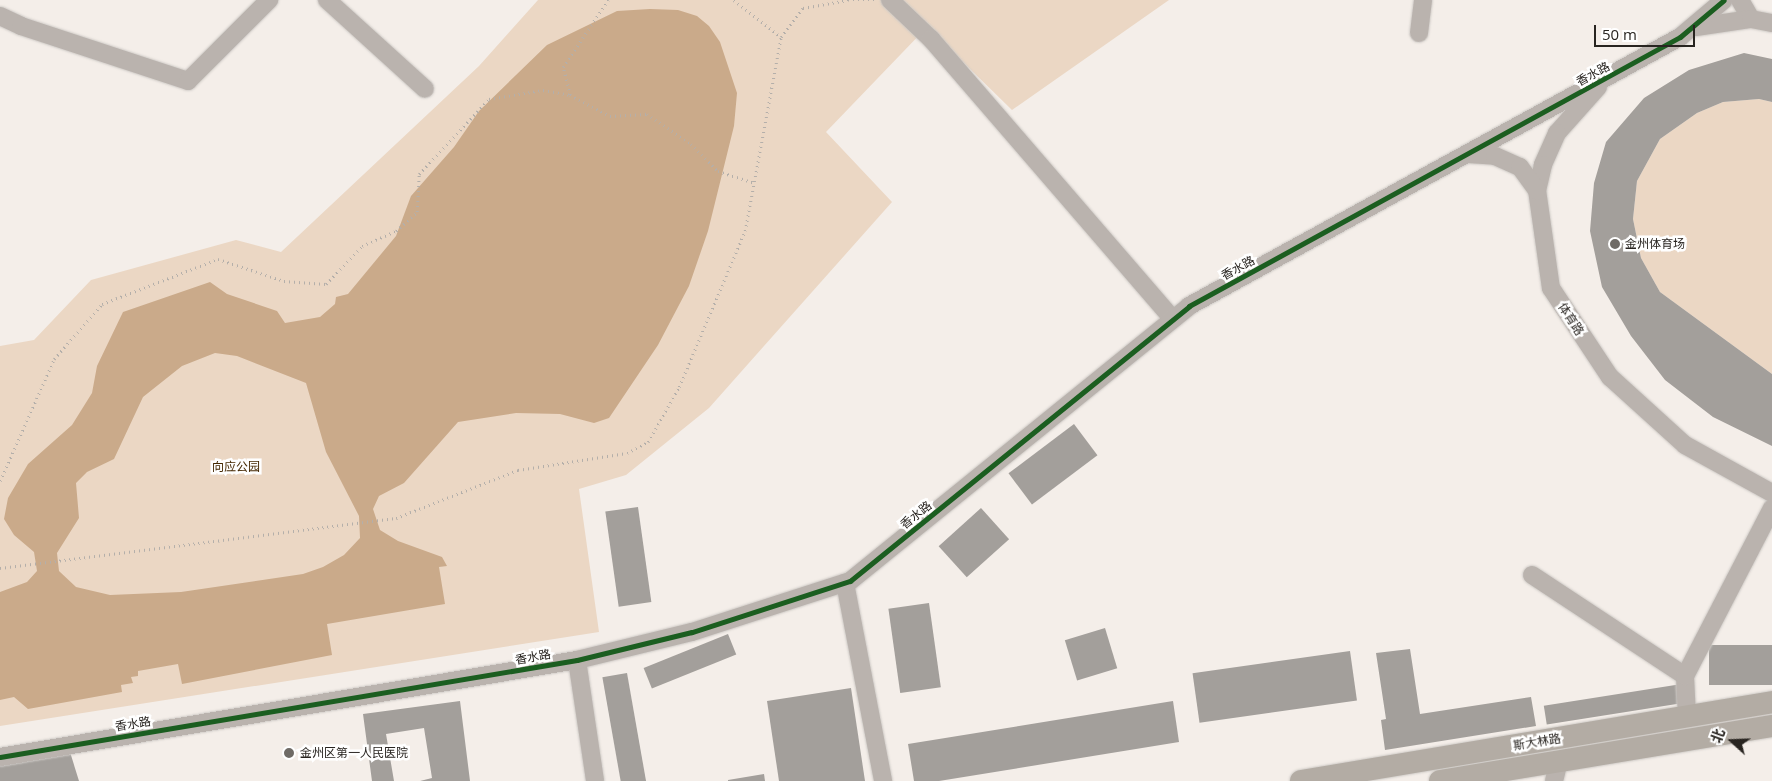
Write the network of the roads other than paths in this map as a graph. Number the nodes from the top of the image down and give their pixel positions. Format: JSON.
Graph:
{"nodes":[{"id":1,"x":269,"y":0,"type":"edge"},
{"id":2,"x":327,"y":0,"type":"edge"},
{"id":3,"x":890,"y":0,"type":"edge"},
{"id":4,"x":1424,"y":0,"type":"edge"},
{"id":5,"x":1724,"y":0,"type":"edge"},
{"id":6,"x":1740,"y":0,"type":"edge"},
{"id":7,"x":0,"y":16,"type":"edge"},
{"id":8,"x":1751,"y":19,"type":"junction"},
{"id":9,"x":1772,"y":23,"type":"edge"},
{"id":10,"x":1696,"y":27,"type":"junction"},
{"id":11,"x":1419,"y":32,"type":"dead end"},
{"id":12,"x":1607,"y":78,"type":"junction"},
{"id":13,"x":425,"y":89,"type":"dead end"},
{"id":14,"x":1467,"y":154,"type":"junction"},
{"id":15,"x":1537,"y":190,"type":"junction"},
{"id":16,"x":1172,"y":319,"type":"junction"},
{"id":17,"x":1772,"y":493,"type":"edge"},
{"id":18,"x":1772,"y":508,"type":"edge"},
{"id":19,"x":1532,"y":575,"type":"dead end"},
{"id":20,"x":845,"y":583,"type":"junction"},
{"id":21,"x":577,"y":660,"type":"junction"},
{"id":22,"x":1685,"y":676,"type":"junction"},
{"id":23,"x":1772,"y":702,"type":"edge"},
{"id":24,"x":1687,"y":717,"type":"junction"},
{"id":25,"x":1772,"y":726,"type":"edge"},
{"id":26,"x":0,"y":757,"type":"edge"},
{"id":27,"x":1556,"y":771,"type":"edge"},
{"id":28,"x":595,"y":781,"type":"edge"},
{"id":29,"x":883,"y":781,"type":"edge"},
{"id":30,"x":1301,"y":781,"type":"edge"},
{"id":31,"x":1440,"y":781,"type":"edge"}],
"edges":[{"from":1,"to":7,"type":"street"},
{"from":2,"to":13,"type":"street"},
{"from":3,"to":16,"type":"street"},
{"from":4,"to":11,"type":"street"},
{"from":5,"to":10,"type":"street","name":"香水路"},
{"from":6,"to":8,"type":"street"},
{"from":8,"to":9,"type":"street"},
{"from":8,"to":10,"type":"street"},
{"from":10,"to":12,"type":"street","name":"香水路"},
{"from":12,"to":14,"type":"street","name":"香水路"},
{"from":12,"to":15,"type":"street","name":"体育路"},
{"from":14,"to":15,"type":"street"},
{"from":14,"to":16,"type":"street","name":"香水路"},
{"from":15,"to":17,"type":"street","name":"体育路"},
{"from":16,"to":20,"type":"street","name":"香水路"},
{"from":18,"to":22,"type":"street"},
{"from":19,"to":22,"type":"street"},
{"from":20,"to":21,"type":"street","name":"香水路"},
{"from":20,"to":29,"type":"street"},
{"from":21,"to":26,"type":"street","name":"香水路"},
{"from":21,"to":28,"type":"street"},
{"from":22,"to":24,"type":"street"},
{"from":23,"to":24,"type":"main road","name":"斯大林路"},
{"from":24,"to":30,"type":"main road","name":"斯大林路"},
{"from":25,"to":27,"type":"main road","name":"斯大林路"},
{"from":27,"to":31,"type":"main road","name":"斯大林路"}]}
